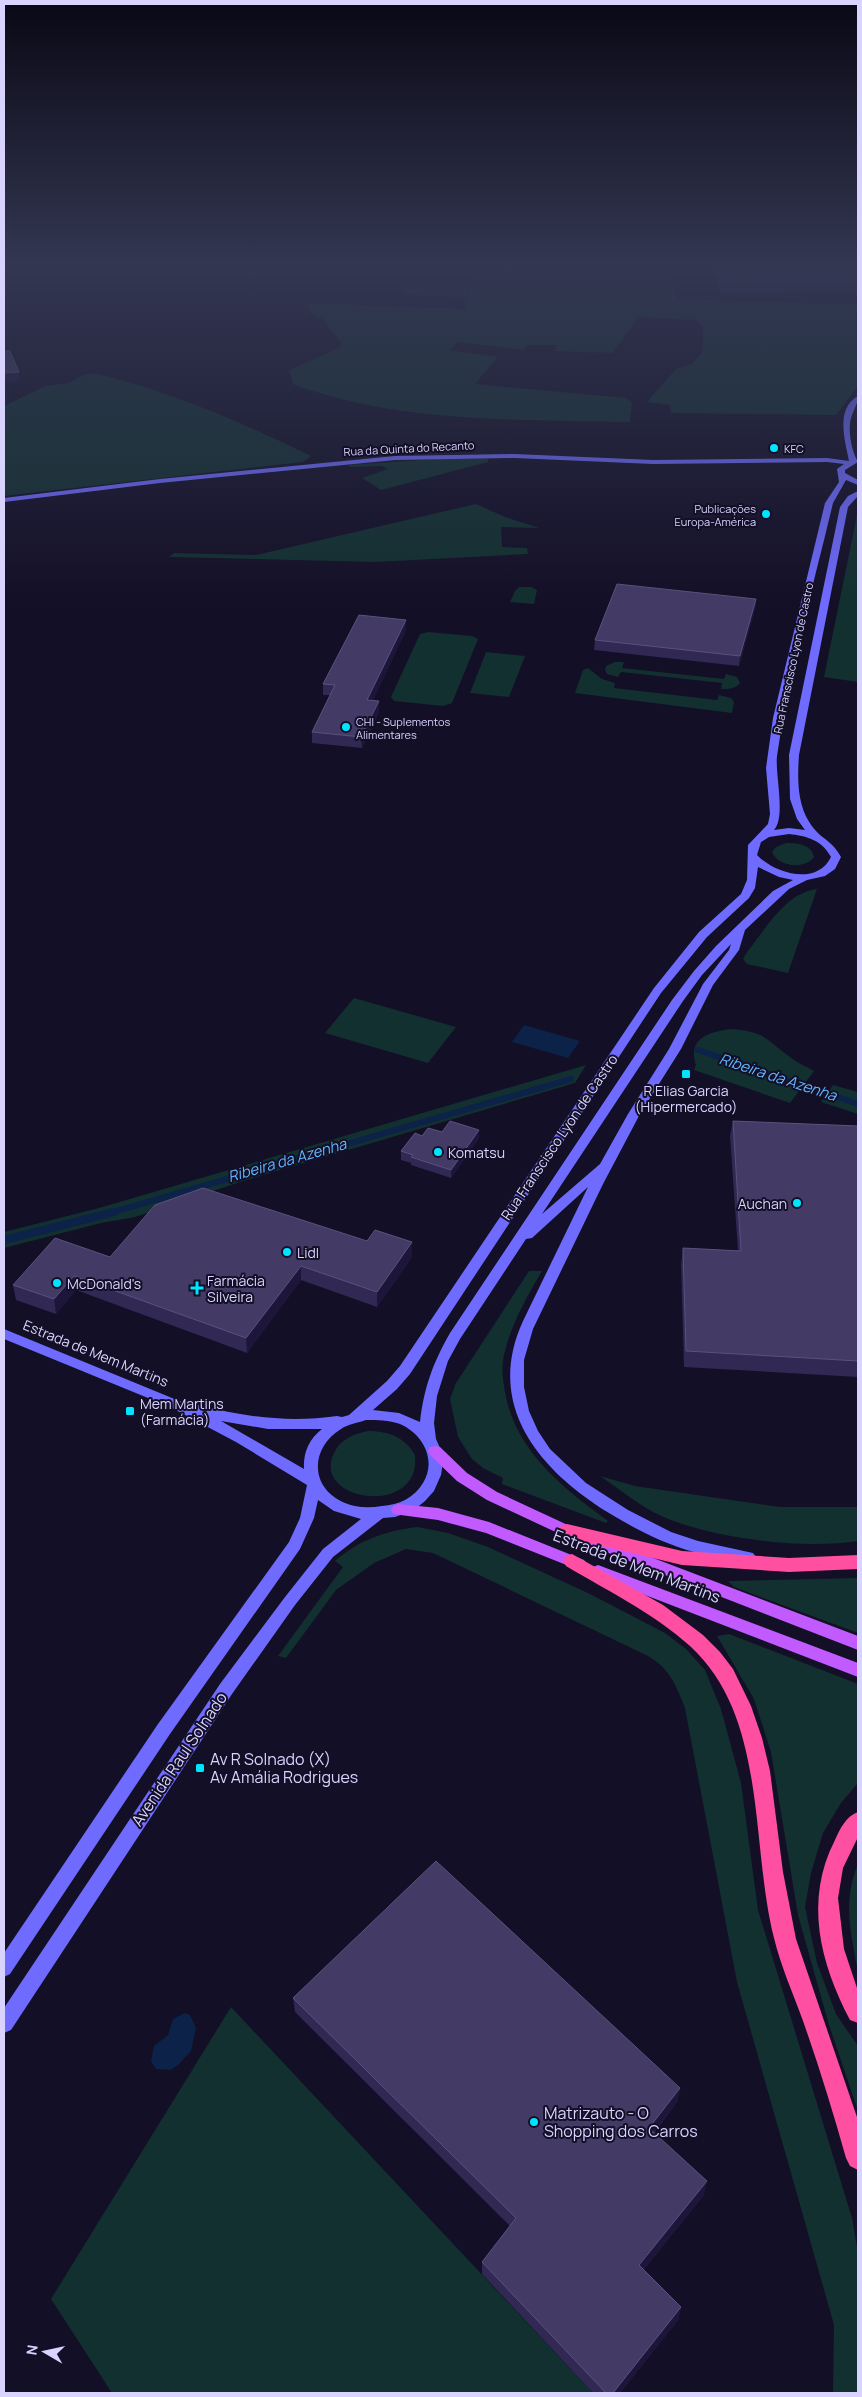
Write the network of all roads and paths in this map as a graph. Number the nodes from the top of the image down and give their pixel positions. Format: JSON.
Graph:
{"nodes":[{"id":1,"x":858,"y":398,"type":"edge"},
{"id":2,"x":850,"y":447,"type":"junction"},
{"id":3,"x":818,"y":460,"type":"junction"},
{"id":4,"x":827,"y":460,"type":"junction"},
{"id":5,"x":854,"y":463,"type":"edge"},
{"id":6,"x":842,"y":472,"type":"junction"},
{"id":7,"x":858,"y":483,"type":"edge"},
{"id":8,"x":858,"y":493,"type":"edge"},
{"id":9,"x":4,"y":500,"type":"edge"},
{"id":10,"x":820,"y":839,"type":"junction"},
{"id":11,"x":757,"y":840,"type":"junction"},
{"id":12,"x":752,"y":856,"type":"junction"},
{"id":13,"x":810,"y":876,"type":"junction"},
{"id":14,"x":742,"y":927,"type":"junction"},
{"id":15,"x":605,"y":1167,"type":"junction"},
{"id":16,"x":510,"y":1250,"type":"junction"},
{"id":17,"x":4,"y":1334,"type":"edge"},
{"id":18,"x":175,"y":1403,"type":"junction"},
{"id":19,"x":351,"y":1418,"type":"junction"},
{"id":20,"x":432,"y":1445,"type":"junction"},
{"id":21,"x":312,"y":1483,"type":"junction"},
{"id":22,"x":398,"y":1510,"type":"junction"},
{"id":23,"x":378,"y":1514,"type":"junction"},
{"id":24,"x":567,"y":1531,"type":"junction"},
{"id":25,"x":572,"y":1561,"type":"junction"},
{"id":26,"x":858,"y":1562,"type":"edge"},
{"id":27,"x":789,"y":1565,"type":"junction"},
{"id":28,"x":858,"y":1643,"type":"edge"},
{"id":29,"x":858,"y":1670,"type":"edge"},
{"id":30,"x":858,"y":1821,"type":"edge"},
{"id":31,"x":4,"y":1968,"type":"edge"},
{"id":32,"x":858,"y":2012,"type":"edge"},
{"id":33,"x":4,"y":2024,"type":"edge"},
{"id":34,"x":858,"y":2158,"type":"edge"}],
"edges":[{"from":1,"to":2,"type":"street"},
{"from":2,"to":4,"type":"street"},
{"from":2,"to":5,"type":"street"},
{"from":3,"to":4,"type":"street","name":"Rua da Quinta do Recanto"},
{"from":3,"to":6,"type":"street","name":"Rua da Quinta do Recanto"},
{"from":3,"to":9,"type":"street","name":"Rua da Quinta do Recanto"},
{"from":4,"to":5,"type":"street","name":"Rua da Quinta do Recanto"},
{"from":5,"to":6,"type":"street"},
{"from":6,"to":7,"type":"street","name":"Rua da Quinta do Recanto"},
{"from":6,"to":11,"type":"street","name":"Rua Franscisco Lyon de Castro"},
{"from":8,"to":10,"type":"street","name":"Rua Franscisco Lyon de Castro"},
{"from":10,"to":11,"type":"street"},
{"from":10,"to":13,"type":"street","name":"Rua Franscisco Lyon de Castro"},
{"from":11,"to":12,"type":"street","name":"Rua Franscisco Lyon de Castro"},
{"from":12,"to":13,"type":"street"},
{"from":12,"to":19,"type":"street","name":"Rua Franscisco Lyon de Castro"},
{"from":13,"to":14,"type":"street","name":"Rua Franscisco Lyon de Castro"},
{"from":14,"to":15,"type":"street"},
{"from":14,"to":16,"type":"street","name":"Rua Franscisco Lyon de Castro"},
{"from":15,"to":16,"type":"street"},
{"from":15,"to":27,"type":"street"},
{"from":16,"to":20,"type":"street","name":"Rua Franscisco Lyon de Castro"},
{"from":17,"to":18,"type":"street","name":"Estrada de Mem Martins"},
{"from":18,"to":19,"type":"street","name":"Estrada de Mem Martins"},
{"from":18,"to":21,"type":"street","name":"Estrada de Mem Martins"},
{"from":19,"to":20,"type":"street"},
{"from":19,"to":21,"type":"street"},
{"from":20,"to":22,"type":"street"},
{"from":20,"to":24,"type":"main road","name":"Estrada de Mem Martins"},
{"from":21,"to":23,"type":"street"},
{"from":21,"to":31,"type":"street","name":"Avenida Raul Solnado"},
{"from":22,"to":23,"type":"street"},
{"from":22,"to":25,"type":"main road","name":"Estrada de Mem Martins"},
{"from":23,"to":33,"type":"street","name":"Avenida Raul Solnado"},
{"from":24,"to":27,"type":"highway"},
{"from":24,"to":28,"type":"main road","name":"Estrada de Mem Martins"},
{"from":25,"to":29,"type":"main road","name":"Estrada de Mem Martins"},
{"from":25,"to":34,"type":"highway"},
{"from":26,"to":27,"type":"highway"},
{"from":30,"to":32,"type":"highway"}]}
